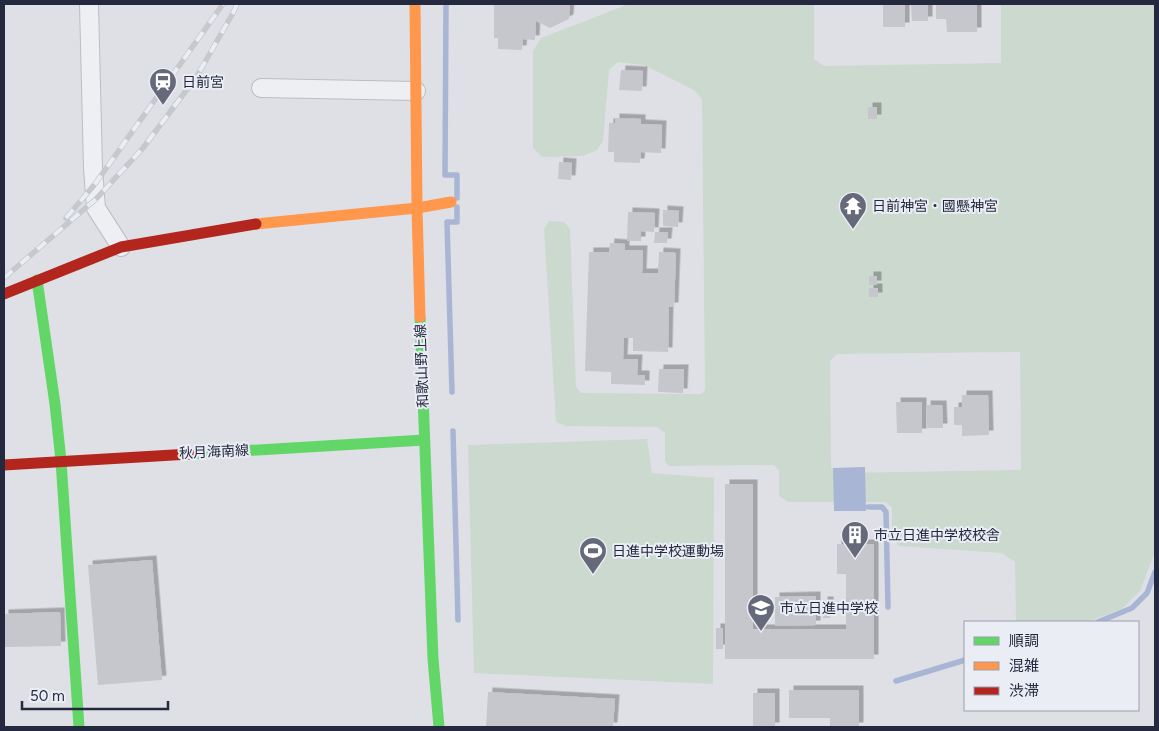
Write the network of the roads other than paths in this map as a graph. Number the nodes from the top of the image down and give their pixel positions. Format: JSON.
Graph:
{"nodes":[{"id":1,"x":89,"y":4,"type":"edge"},
{"id":2,"x":415,"y":4,"type":"edge"},
{"id":3,"x":261,"y":88,"type":"dead end"},
{"id":4,"x":416,"y":91,"type":"junction"},
{"id":5,"x":451,"y":202,"type":"dead end"},
{"id":6,"x":417,"y":208,"type":"junction"},
{"id":7,"x":121,"y":247,"type":"junction"},
{"id":8,"x":37,"y":280,"type":"junction"},
{"id":9,"x":4,"y":294,"type":"edge"},
{"id":10,"x":424,"y":440,"type":"junction"},
{"id":11,"x":61,"y":461,"type":"junction"},
{"id":12,"x":4,"y":465,"type":"edge"},
{"id":13,"x":79,"y":727,"type":"edge"},
{"id":14,"x":440,"y":727,"type":"edge"}],
"edges":[{"from":1,"to":7,"type":"street"},
{"from":2,"to":4,"type":"main road","name":"和歌山野上線"},
{"from":3,"to":4,"type":"street"},
{"from":4,"to":6,"type":"main road","name":"和歌山野上線"},
{"from":5,"to":6,"type":"main road"},
{"from":6,"to":7,"type":"main road"},
{"from":6,"to":10,"type":"main road","name":"和歌山野上線"},
{"from":7,"to":8,"type":"main road"},
{"from":8,"to":9,"type":"main road"},
{"from":8,"to":11,"type":"main road"},
{"from":10,"to":11,"type":"main road","name":"秋月海南線"},
{"from":10,"to":14,"type":"main road","name":"和歌山野上線"},
{"from":11,"to":12,"type":"main road","name":"秋月海南線"},
{"from":11,"to":13,"type":"main road"}]}
